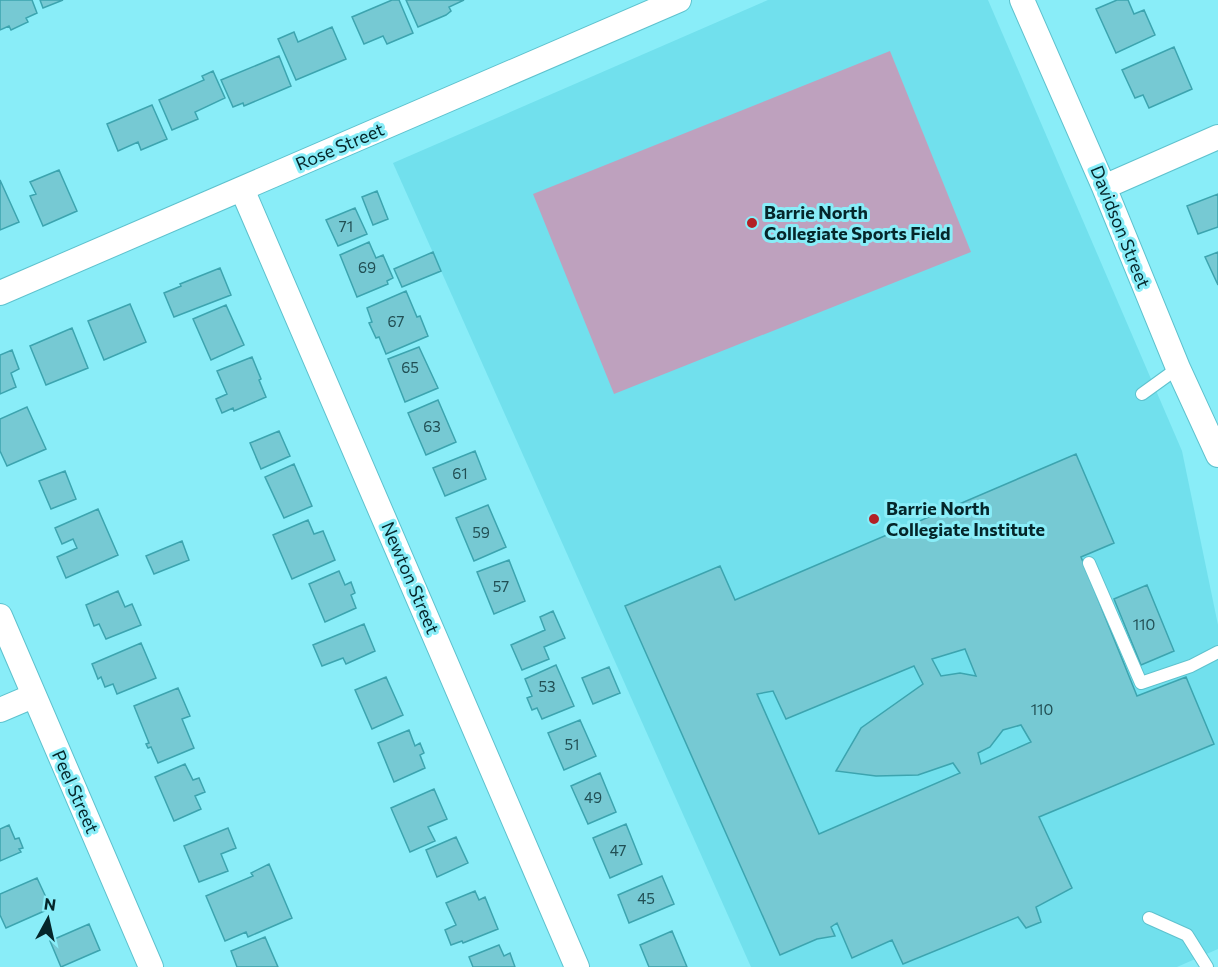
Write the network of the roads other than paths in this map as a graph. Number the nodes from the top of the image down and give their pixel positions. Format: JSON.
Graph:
{"nodes":[{"id":1,"x":679,"y":0,"type":"edge"},
{"id":2,"x":1022,"y":0,"type":"edge"},
{"id":3,"x":1218,"y":137,"type":"edge"},
{"id":4,"x":1104,"y":187,"type":"junction"},
{"id":5,"x":242,"y":189,"type":"junction"},
{"id":6,"x":0,"y":293,"type":"edge"},
{"id":7,"x":1178,"y":368,"type":"junction"},
{"id":8,"x":1142,"y":394,"type":"dead end"},
{"id":9,"x":1218,"y":455,"type":"edge"},
{"id":10,"x":1089,"y":563,"type":"dead end"},
{"id":11,"x":0,"y":616,"type":"edge"},
{"id":12,"x":1218,"y":652,"type":"edge"},
{"id":13,"x":33,"y":696,"type":"junction"},
{"id":14,"x":0,"y":710,"type":"edge"},
{"id":15,"x":1149,"y":918,"type":"dead end"},
{"id":16,"x":151,"y":967,"type":"edge"},
{"id":17,"x":577,"y":967,"type":"edge"},
{"id":18,"x":1207,"y":967,"type":"edge"}],
"edges":[{"from":1,"to":5,"type":"street","name":"Rose Street"},
{"from":2,"to":4,"type":"street","name":"Davidson Street"},
{"from":3,"to":4,"type":"street"},
{"from":4,"to":7,"type":"street","name":"Davidson Street"},
{"from":5,"to":6,"type":"street","name":"Rose Street"},
{"from":5,"to":17,"type":"street","name":"Newton Street"},
{"from":7,"to":8,"type":"lane"},
{"from":7,"to":9,"type":"street","name":"Davidson Street"},
{"from":10,"to":12,"type":"lane"},
{"from":11,"to":13,"type":"street","name":"Peel Street"},
{"from":13,"to":14,"type":"street"},
{"from":13,"to":16,"type":"street","name":"Peel Street"},
{"from":15,"to":18,"type":"lane"}]}
